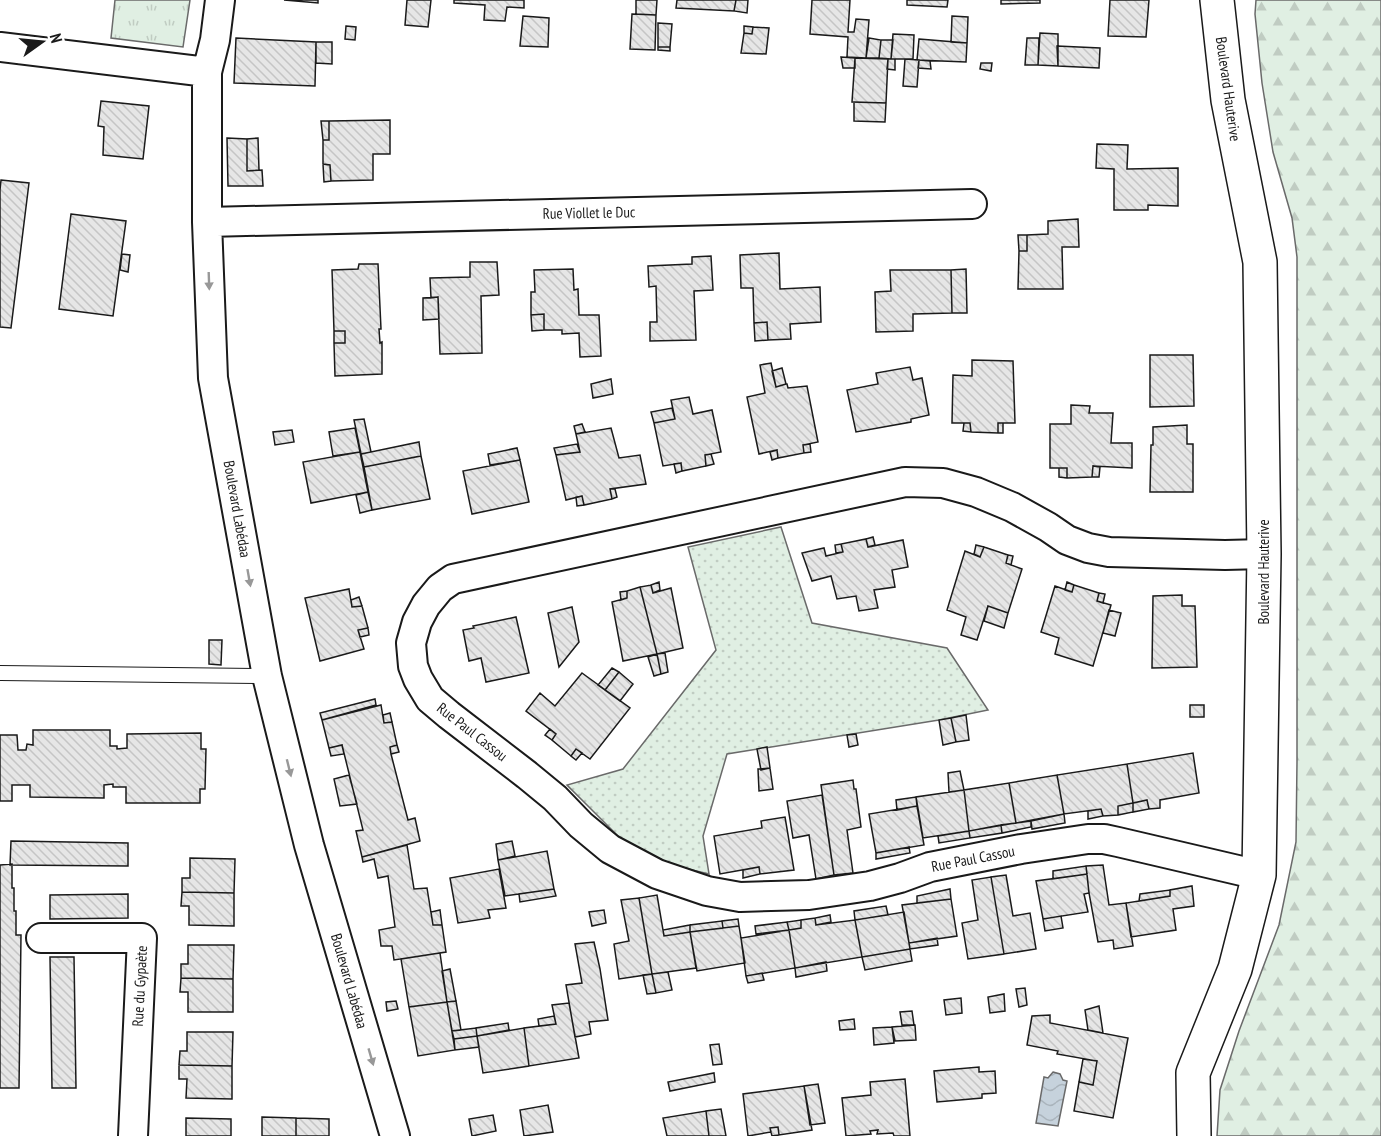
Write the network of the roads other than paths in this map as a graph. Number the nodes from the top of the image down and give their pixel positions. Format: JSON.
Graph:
{"nodes":[{"id":1,"x":220,"y":0,"type":"edge"},
{"id":2,"x":1217,"y":0,"type":"edge"},
{"id":3,"x":0,"y":47,"type":"edge"},
{"id":4,"x":207,"y":72,"type":"junction"},
{"id":5,"x":972,"y":204,"type":"dead end"},
{"id":6,"x":207,"y":222,"type":"junction"},
{"id":7,"x":1264,"y":554,"type":"junction"},
{"id":8,"x":0,"y":673,"type":"edge"},
{"id":9,"x":267,"y":676,"type":"junction"},
{"id":10,"x":1259,"y":875,"type":"junction"},
{"id":11,"x":41,"y":938,"type":"dead end"},
{"id":12,"x":126,"y":1136,"type":"edge"},
{"id":13,"x":394,"y":1136,"type":"edge"},
{"id":14,"x":1194,"y":1136,"type":"edge"}],
"edges":[{"from":1,"to":4,"type":"street","name":"Boulevard Labédaa"},
{"from":2,"to":7,"type":"street","name":"Boulevard Hauterive"},
{"from":3,"to":4,"type":"street"},
{"from":4,"to":6,"type":"street","name":"Boulevard Labédaa"},
{"from":5,"to":6,"type":"street","name":"Rue Viollet le Duc"},
{"from":6,"to":9,"type":"street","name":"Boulevard Labédaa","one_way":true},
{"from":7,"to":10,"type":"street","name":"Boulevard Hauterive"},
{"from":7,"to":10,"type":"street","name":"Rue Paul Cassou"},
{"from":8,"to":9,"type":"lane"},
{"from":9,"to":13,"type":"street","name":"Boulevard Labédaa","one_way":true},
{"from":10,"to":14,"type":"street","name":"Boulevard Hauterive"},
{"from":11,"to":12,"type":"street","name":"Rue du Gypaète"}]}
